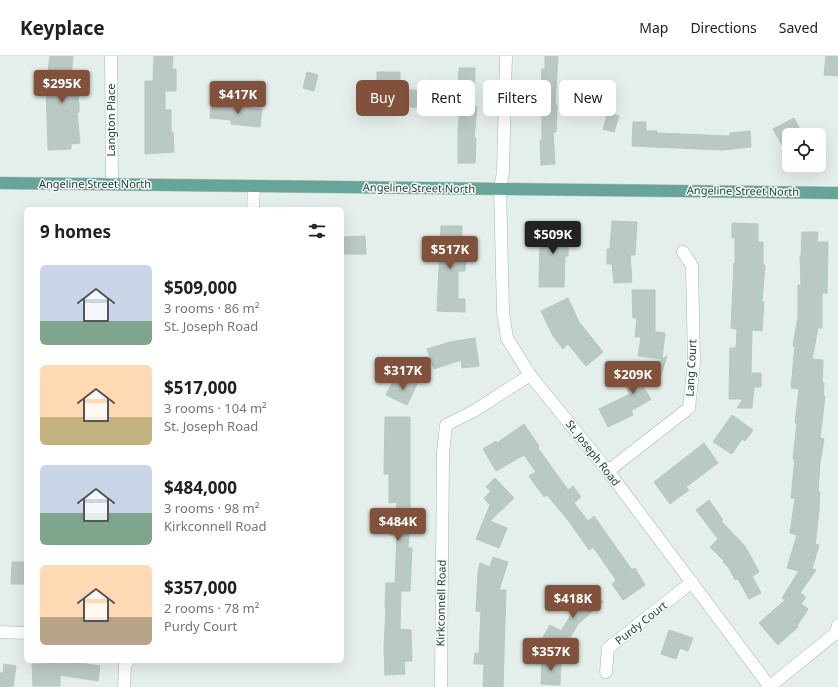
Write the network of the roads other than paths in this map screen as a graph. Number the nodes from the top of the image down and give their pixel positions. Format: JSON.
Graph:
{"nodes":[{"id":1,"x":111,"y":56,"type":"edge"},
{"id":2,"x":506,"y":56,"type":"edge"},
{"id":3,"x":0,"y":183,"type":"edge"},
{"id":4,"x":112,"y":184,"type":"junction"},
{"id":5,"x":254,"y":186,"type":"junction"},
{"id":6,"x":500,"y":188,"type":"junction"},
{"id":7,"x":838,"y":193,"type":"edge"},
{"id":8,"x":253,"y":207,"type":"edge"},
{"id":9,"x":683,"y":252,"type":"dead end"},
{"id":10,"x":530,"y":375,"type":"junction"},
{"id":11,"x":608,"y":471,"type":"junction"},
{"id":12,"x":692,"y":582,"type":"junction"},
{"id":13,"x":838,"y":625,"type":"edge"},
{"id":14,"x":0,"y":632,"type":"edge"},
{"id":15,"x":24,"y":633,"type":"edge"},
{"id":16,"x":127,"y":663,"type":"edge"},
{"id":17,"x":606,"y":672,"type":"dead end"},
{"id":18,"x":124,"y":687,"type":"edge"},
{"id":19,"x":441,"y":687,"type":"edge"},
{"id":20,"x":769,"y":687,"type":"edge"}],
"edges":[{"from":1,"to":4,"type":"street","name":"Langton Place"},
{"from":2,"to":6,"type":"street","name":"St. Joseph Road"},
{"from":3,"to":4,"type":"main road","name":"Angeline Street North"},
{"from":4,"to":5,"type":"main road","name":"Angeline Street North"},
{"from":5,"to":6,"type":"main road","name":"Angeline Street North"},
{"from":5,"to":8,"type":"street"},
{"from":6,"to":7,"type":"main road","name":"Angeline Street North"},
{"from":6,"to":10,"type":"street","name":"St. Joseph Road"},
{"from":9,"to":11,"type":"street","name":"Lang Court"},
{"from":10,"to":11,"type":"street","name":"St. Joseph Road"},
{"from":10,"to":19,"type":"street","name":"Kirkconnell Road"},
{"from":11,"to":12,"type":"street","name":"St. Joseph Road"},
{"from":12,"to":17,"type":"street","name":"Purdy Court"},
{"from":12,"to":20,"type":"street","name":"St. Joseph Road"},
{"from":13,"to":20,"type":"street"},
{"from":14,"to":15,"type":"street"},
{"from":16,"to":18,"type":"street"}]}
